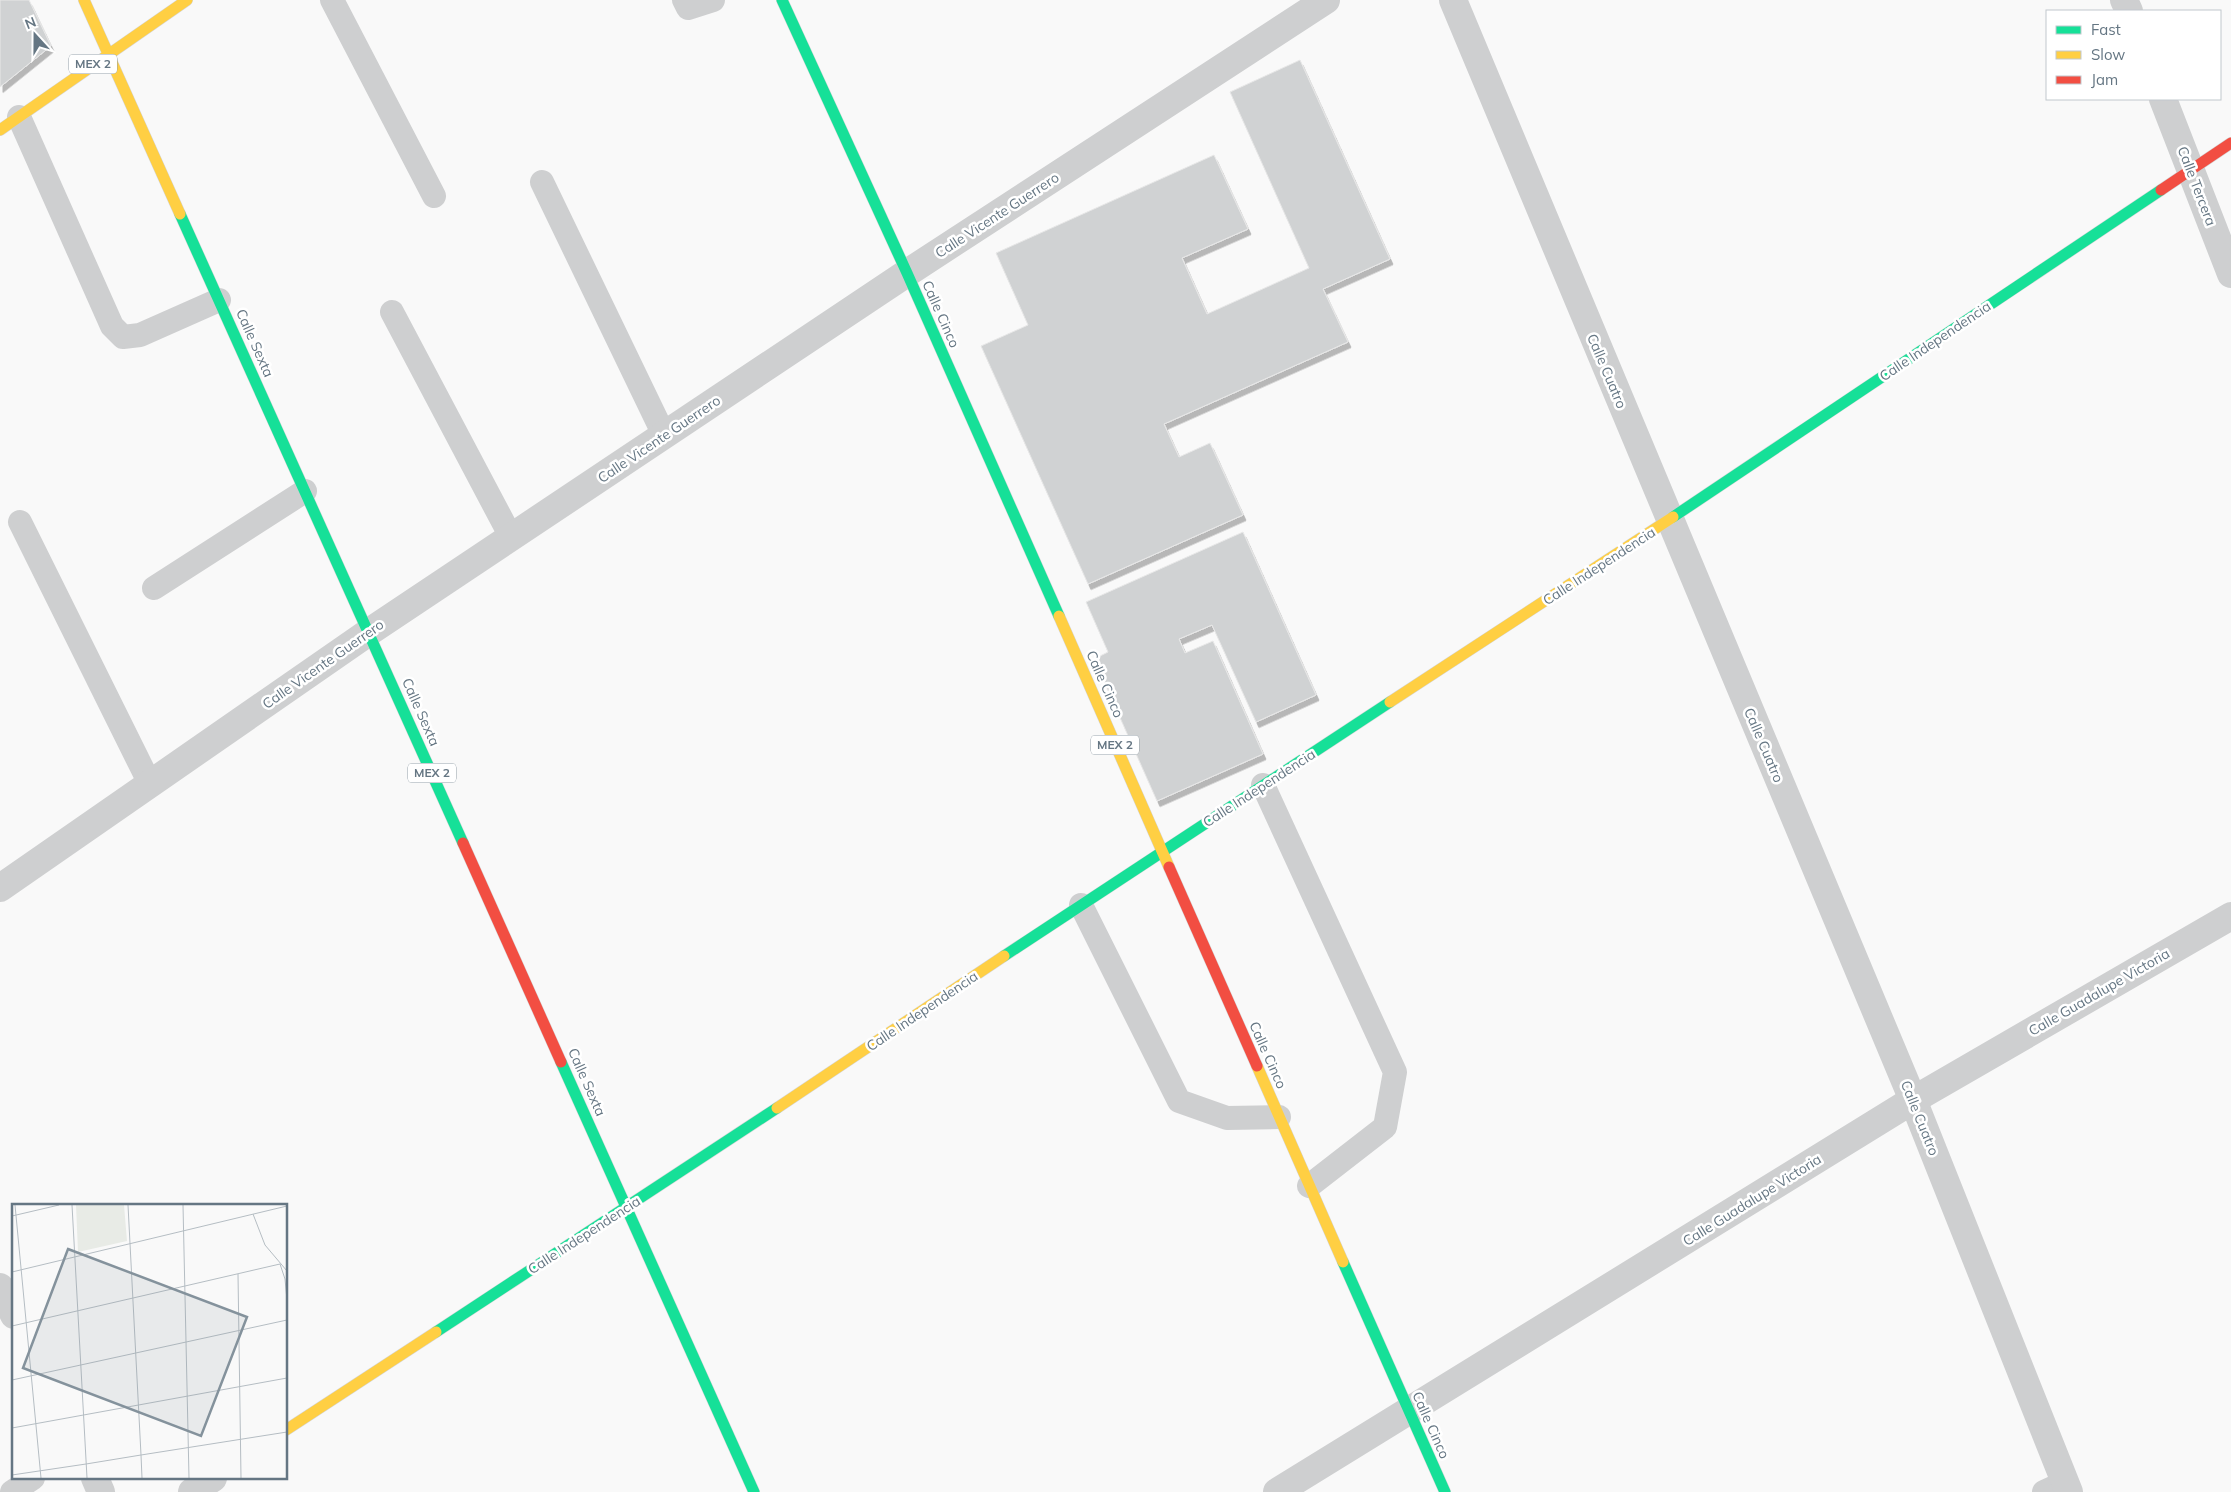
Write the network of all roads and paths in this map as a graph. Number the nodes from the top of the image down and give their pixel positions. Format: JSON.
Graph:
{"nodes":[{"id":1,"x":84,"y":0,"type":"edge"},
{"id":2,"x":187,"y":0,"type":"edge"},
{"id":3,"x":332,"y":0,"type":"edge"},
{"id":4,"x":684,"y":0,"type":"edge"},
{"id":5,"x":713,"y":0,"type":"edge"},
{"id":6,"x":782,"y":0,"type":"edge"},
{"id":7,"x":1326,"y":0,"type":"edge"},
{"id":8,"x":1453,"y":0,"type":"edge"},
{"id":9,"x":109,"y":54,"type":"junction"},
{"id":10,"x":2163,"y":100,"type":"edge"},
{"id":11,"x":9,"y":123,"type":"edge"},
{"id":12,"x":2231,"y":143,"type":"edge"},
{"id":13,"x":2190,"y":169,"type":"junction"},
{"id":14,"x":542,"y":182,"type":"dead end"},
{"id":15,"x":434,"y":196,"type":"dead end"},
{"id":16,"x":907,"y":273,"type":"junction"},
{"id":17,"x":2231,"y":274,"type":"edge"},
{"id":18,"x":219,"y":300,"type":"junction"},
{"id":19,"x":392,"y":312,"type":"dead end"},
{"id":20,"x":664,"y":435,"type":"junction"},
{"id":21,"x":305,"y":491,"type":"junction"},
{"id":22,"x":1669,"y":520,"type":"junction"},
{"id":23,"x":20,"y":522,"type":"dead end"},
{"id":24,"x":511,"y":537,"type":"junction"},
{"id":25,"x":154,"y":588,"type":"dead end"},
{"id":26,"x":369,"y":632,"type":"junction"},
{"id":27,"x":150,"y":784,"type":"junction"},
{"id":28,"x":1264,"y":785,"type":"junction"},
{"id":29,"x":1162,"y":851,"type":"junction"},
{"id":30,"x":0,"y":888,"type":"edge"},
{"id":31,"x":1081,"y":905,"type":"junction"},
{"id":32,"x":2231,"y":916,"type":"edge"},
{"id":33,"x":1913,"y":1100,"type":"junction"},
{"id":34,"x":1279,"y":1117,"type":"junction"},
{"id":35,"x":1309,"y":1186,"type":"junction"},
{"id":36,"x":627,"y":1208,"type":"junction"},
{"id":37,"x":0,"y":1288,"type":"edge"},
{"id":38,"x":12,"y":1311,"type":"edge"},
{"id":39,"x":1408,"y":1412,"type":"junction"},
{"id":40,"x":288,"y":1429,"type":"edge"},
{"id":41,"x":31,"y":1480,"type":"edge"},
{"id":42,"x":96,"y":1480,"type":"edge"},
{"id":43,"x":210,"y":1480,"type":"edge"},
{"id":44,"x":2060,"y":1489,"type":"edge"},
{"id":45,"x":12,"y":1492,"type":"edge"},
{"id":46,"x":102,"y":1492,"type":"edge"},
{"id":47,"x":192,"y":1492,"type":"edge"},
{"id":48,"x":754,"y":1492,"type":"edge"},
{"id":49,"x":1277,"y":1492,"type":"edge"},
{"id":50,"x":1445,"y":1492,"type":"edge"}],
"edges":[{"from":1,"to":9,"type":"main road","name":"Calle Sexta","number":"MEX 2"},
{"from":2,"to":9,"type":"main road","number":"MEX 2"},
{"from":3,"to":15,"type":"lane"},
{"from":4,"to":5,"type":"lane"},
{"from":6,"to":16,"type":"main road","name":"Calle Cinco","number":"MEX 2"},
{"from":7,"to":16,"type":"street","name":"Calle Vicente Guerrero"},
{"from":8,"to":22,"type":"street","name":"Calle Cuatro"},
{"from":9,"to":11,"type":"main road","number":"MEX 2"},
{"from":9,"to":18,"type":"main road","name":"Calle Sexta","number":"MEX 2"},
{"from":10,"to":13,"type":"street","name":"Calle Tercera"},
{"from":11,"to":18,"type":"lane"},
{"from":12,"to":13,"type":"main road","name":"Calle Independencia"},
{"from":13,"to":17,"type":"street","name":"Calle Tercera"},
{"from":13,"to":22,"type":"main road","name":"Calle Independencia"},
{"from":14,"to":20,"type":"lane"},
{"from":16,"to":20,"type":"street","name":"Calle Vicente Guerrero"},
{"from":16,"to":29,"type":"main road","name":"Calle Cinco","number":"MEX 2"},
{"from":18,"to":21,"type":"main road","name":"Calle Sexta","number":"MEX 2"},
{"from":19,"to":24,"type":"lane"},
{"from":20,"to":24,"type":"street","name":"Calle Vicente Guerrero"},
{"from":21,"to":25,"type":"lane"},
{"from":21,"to":26,"type":"main road","name":"Calle Sexta","number":"MEX 2"},
{"from":22,"to":28,"type":"main road","name":"Calle Independencia"},
{"from":22,"to":33,"type":"street","name":"Calle Cuatro"},
{"from":23,"to":27,"type":"lane"},
{"from":24,"to":26,"type":"street","name":"Calle Vicente Guerrero"},
{"from":26,"to":27,"type":"street","name":"Calle Vicente Guerrero"},
{"from":26,"to":36,"type":"main road","name":"Calle Sexta","number":"MEX 2"},
{"from":27,"to":30,"type":"street","name":"Calle Vicente Guerrero"},
{"from":28,"to":29,"type":"main road","name":"Calle Independencia"},
{"from":28,"to":35,"type":"lane"},
{"from":29,"to":31,"type":"main road","name":"Calle Independencia"},
{"from":29,"to":34,"type":"main road","name":"Calle Cinco","number":"MEX 2"},
{"from":31,"to":34,"type":"lane"},
{"from":31,"to":36,"type":"main road","name":"Calle Independencia"},
{"from":32,"to":33,"type":"street","name":"Calle Guadalupe Victoria"},
{"from":33,"to":39,"type":"street","name":"Calle Guadalupe Victoria"},
{"from":33,"to":44,"type":"street","name":"Calle Cuatro"},
{"from":34,"to":35,"type":"main road","name":"Calle Cinco","number":"MEX 2"},
{"from":35,"to":39,"type":"main road","name":"Calle Cinco","number":"MEX 2"},
{"from":36,"to":40,"type":"main road","name":"Calle Independencia"},
{"from":36,"to":48,"type":"main road","name":"Calle Sexta","number":"MEX 2"},
{"from":37,"to":38,"type":"street"},
{"from":39,"to":49,"type":"street","name":"Calle Guadalupe Victoria"},
{"from":39,"to":50,"type":"main road","name":"Calle Cinco","number":"MEX 2"},
{"from":41,"to":45,"type":"lane"},
{"from":42,"to":46,"type":"street"},
{"from":43,"to":47,"type":"street"}]}
